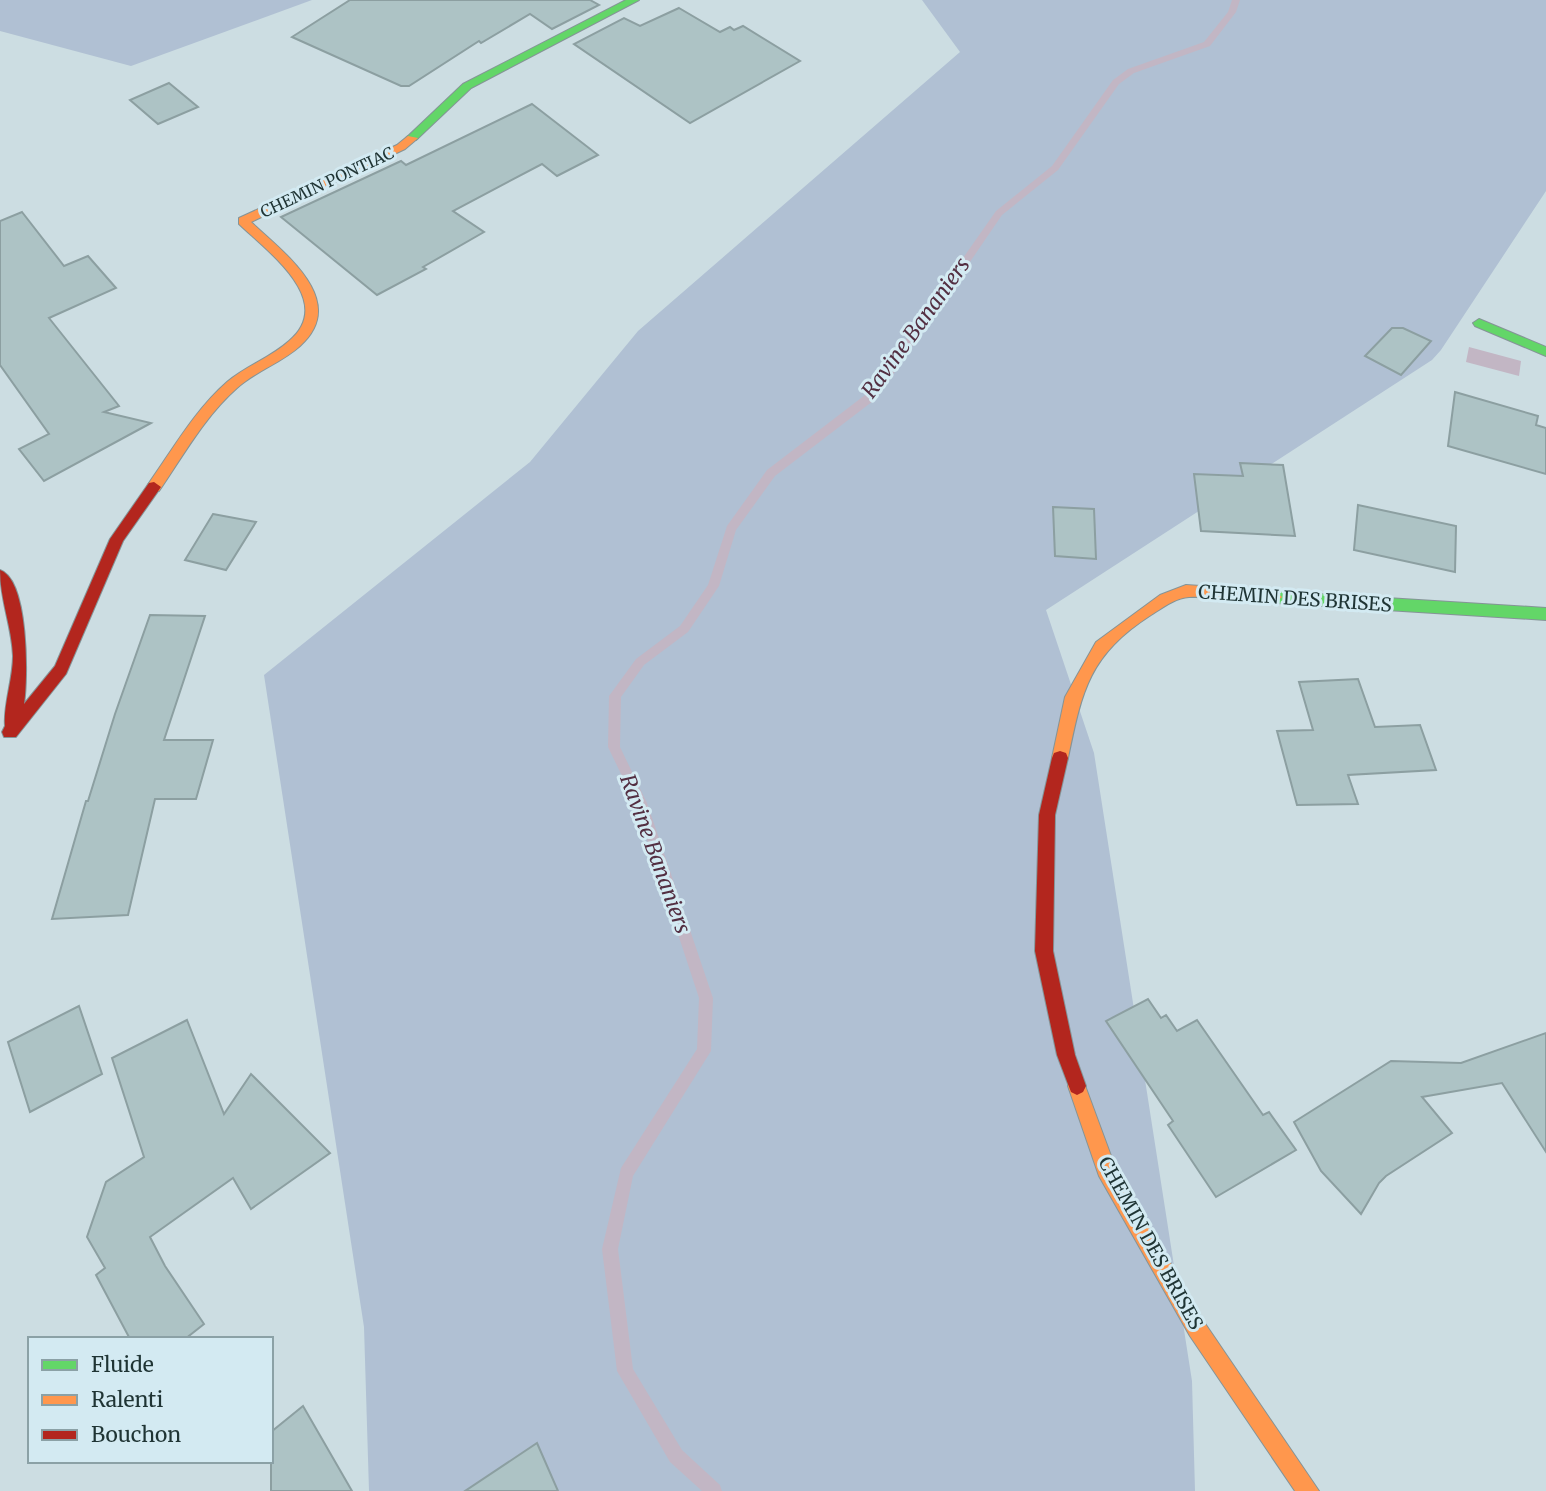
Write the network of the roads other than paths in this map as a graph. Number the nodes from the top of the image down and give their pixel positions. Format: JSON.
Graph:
{"nodes":[{"id":1,"x":634,"y":0,"type":"edge"},
{"id":2,"x":1479,"y":323,"type":"dead end"},
{"id":3,"x":1546,"y":352,"type":"edge"},
{"id":4,"x":0,"y":576,"type":"edge"},
{"id":5,"x":1546,"y":614,"type":"edge"},
{"id":6,"x":1308,"y":1491,"type":"edge"}],
"edges":[{"from":1,"to":4,"type":"street","name":"CHEMIN PONTIAC"},
{"from":2,"to":3,"type":"street"},
{"from":5,"to":6,"type":"street","name":"CHEMIN DES BRISES"}]}
